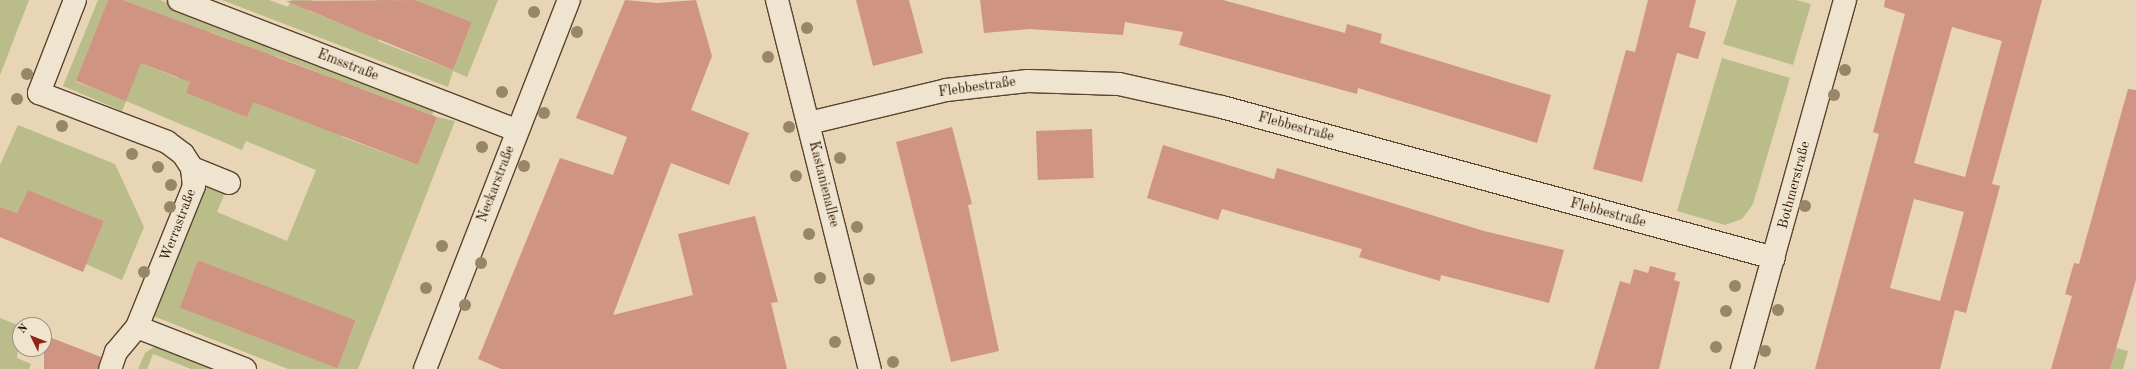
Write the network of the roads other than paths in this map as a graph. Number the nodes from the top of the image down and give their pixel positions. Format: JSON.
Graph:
{"nodes":[{"id":1,"x":75,"y":0,"type":"edge"},
{"id":2,"x":179,"y":0,"type":"edge"},
{"id":3,"x":568,"y":0,"type":"edge"},
{"id":4,"x":777,"y":0,"type":"edge"},
{"id":5,"x":1845,"y":0,"type":"edge"},
{"id":6,"x":809,"y":123,"type":"junction"},
{"id":7,"x":516,"y":130,"type":"junction"},
{"id":8,"x":192,"y":168,"type":"junction"},
{"id":9,"x":229,"y":183,"type":"dead end"},
{"id":10,"x":1774,"y":258,"type":"junction"},
{"id":11,"x":137,"y":328,"type":"junction"},
{"id":12,"x":110,"y":369,"type":"edge"},
{"id":13,"x":245,"y":369,"type":"edge"},
{"id":14,"x":425,"y":369,"type":"edge"},
{"id":15,"x":870,"y":369,"type":"edge"},
{"id":16,"x":1742,"y":369,"type":"edge"}],
"edges":[{"from":1,"to":8,"type":"street","name":"Werrastraße"},
{"from":2,"to":7,"type":"street","name":"Emsstraße"},
{"from":3,"to":7,"type":"street","name":"Neckarstraße"},
{"from":4,"to":6,"type":"street","name":"Kastanienallee"},
{"from":5,"to":10,"type":"street","name":"Bothmerstraße"},
{"from":6,"to":10,"type":"street","name":"Flebbestraße"},
{"from":6,"to":15,"type":"street","name":"Kastanienallee"},
{"from":7,"to":14,"type":"street","name":"Neckarstraße"},
{"from":8,"to":9,"type":"street"},
{"from":8,"to":11,"type":"street","name":"Werrastraße"},
{"from":10,"to":16,"type":"street","name":"Bothmerstraße"},
{"from":11,"to":12,"type":"street","name":"Werrastraße"},
{"from":11,"to":13,"type":"street"}]}
